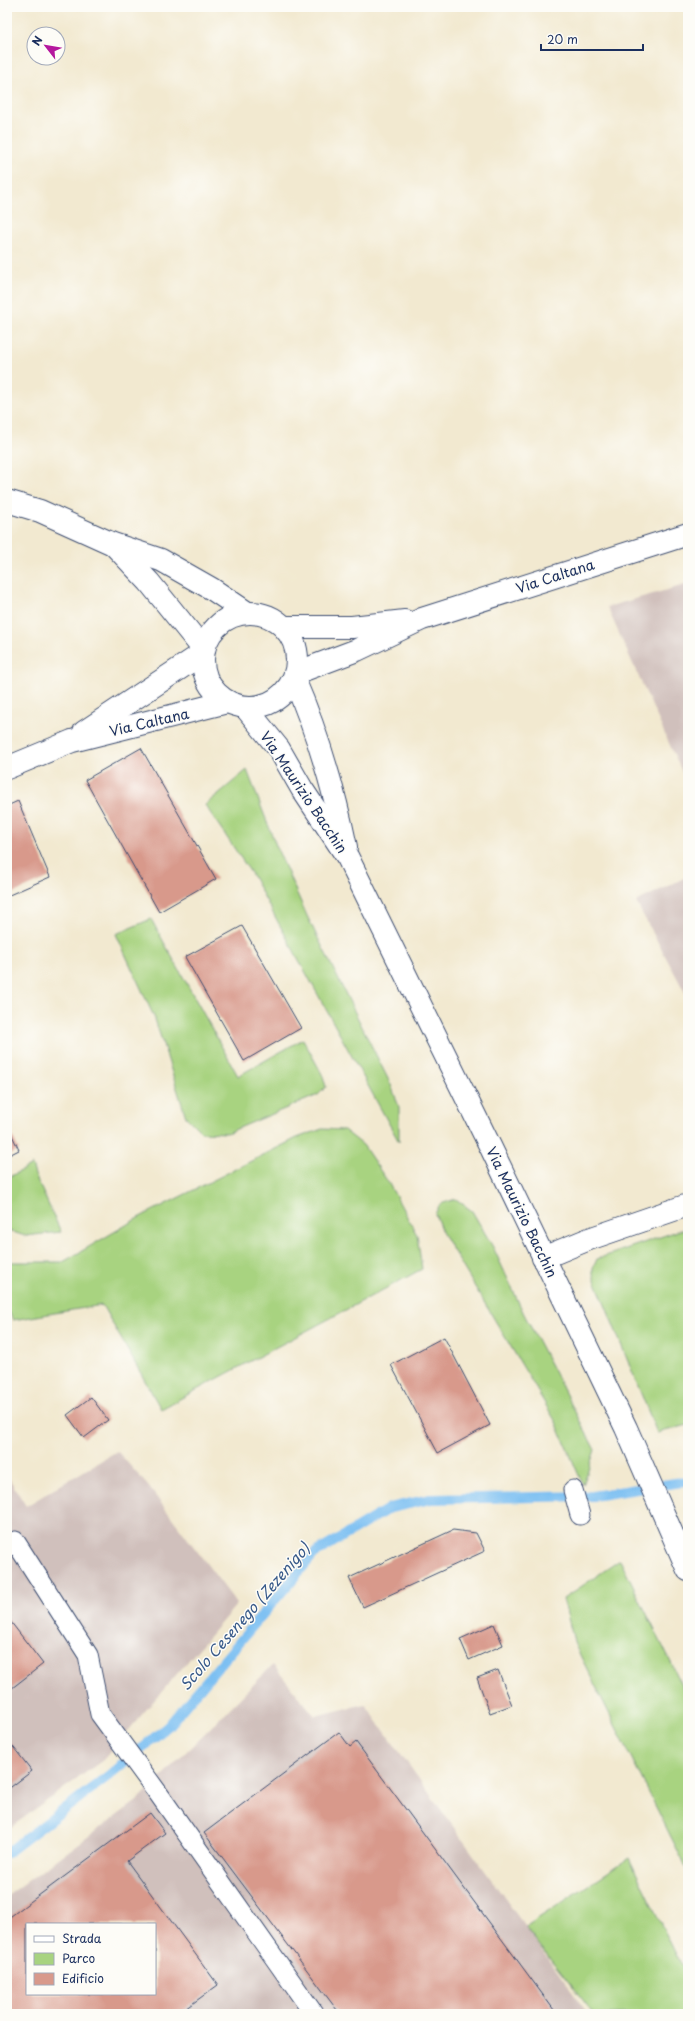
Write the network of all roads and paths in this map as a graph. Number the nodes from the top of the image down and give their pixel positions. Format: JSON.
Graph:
{"nodes":[{"id":1,"x":7,"y":501,"type":"edge"},
{"id":2,"x":688,"y":534,"type":"edge"},
{"id":3,"x":113,"y":544,"type":"junction"},
{"id":4,"x":246,"y":612,"type":"junction"},
{"id":5,"x":422,"y":619,"type":"junction"},
{"id":6,"x":284,"y":627,"type":"junction"},
{"id":7,"x":203,"y":652,"type":"junction"},
{"id":8,"x":295,"y":676,"type":"junction"},
{"id":9,"x":236,"y":704,"type":"junction"},
{"id":10,"x":72,"y":741,"type":"junction"},
{"id":11,"x":7,"y":768,"type":"edge"},
{"id":12,"x":348,"y":858,"type":"junction"},
{"id":13,"x":688,"y":1205,"type":"edge"},
{"id":14,"x":543,"y":1258,"type":"junction"},
{"id":15,"x":573,"y":1490,"type":"dead end"},
{"id":16,"x":580,"y":1515,"type":"dead end"},
{"id":17,"x":7,"y":1547,"type":"edge"},
{"id":18,"x":688,"y":1570,"type":"edge"},
{"id":19,"x":314,"y":2014,"type":"edge"}],
"edges":[{"from":1,"to":3,"type":"main road"},
{"from":2,"to":5,"type":"main road","name":"Via Caltana"},
{"from":3,"to":4,"type":"main road"},
{"from":3,"to":7,"type":"main road"},
{"from":4,"to":6,"type":"main road"},
{"from":4,"to":7,"type":"main road"},
{"from":5,"to":6,"type":"main road","name":"Via Caltana"},
{"from":5,"to":8,"type":"main road","name":"Via Caltana"},
{"from":6,"to":8,"type":"main road"},
{"from":7,"to":9,"type":"main road"},
{"from":7,"to":10,"type":"main road","name":"Via Caltana"},
{"from":8,"to":9,"type":"main road"},
{"from":8,"to":12,"type":"main road","name":"Via Maurizio Bacchin"},
{"from":9,"to":10,"type":"main road","name":"Via Caltana"},
{"from":9,"to":12,"type":"main road","name":"Via Maurizio Bacchin"},
{"from":10,"to":11,"type":"main road","name":"Via Caltana"},
{"from":12,"to":14,"type":"main road","name":"Via Maurizio Bacchin"},
{"from":13,"to":14,"type":"main road"},
{"from":14,"to":18,"type":"main road","name":"Via Maurizio Bacchin"},
{"from":15,"to":16,"type":"lane"},
{"from":17,"to":19,"type":"lane"}]}
